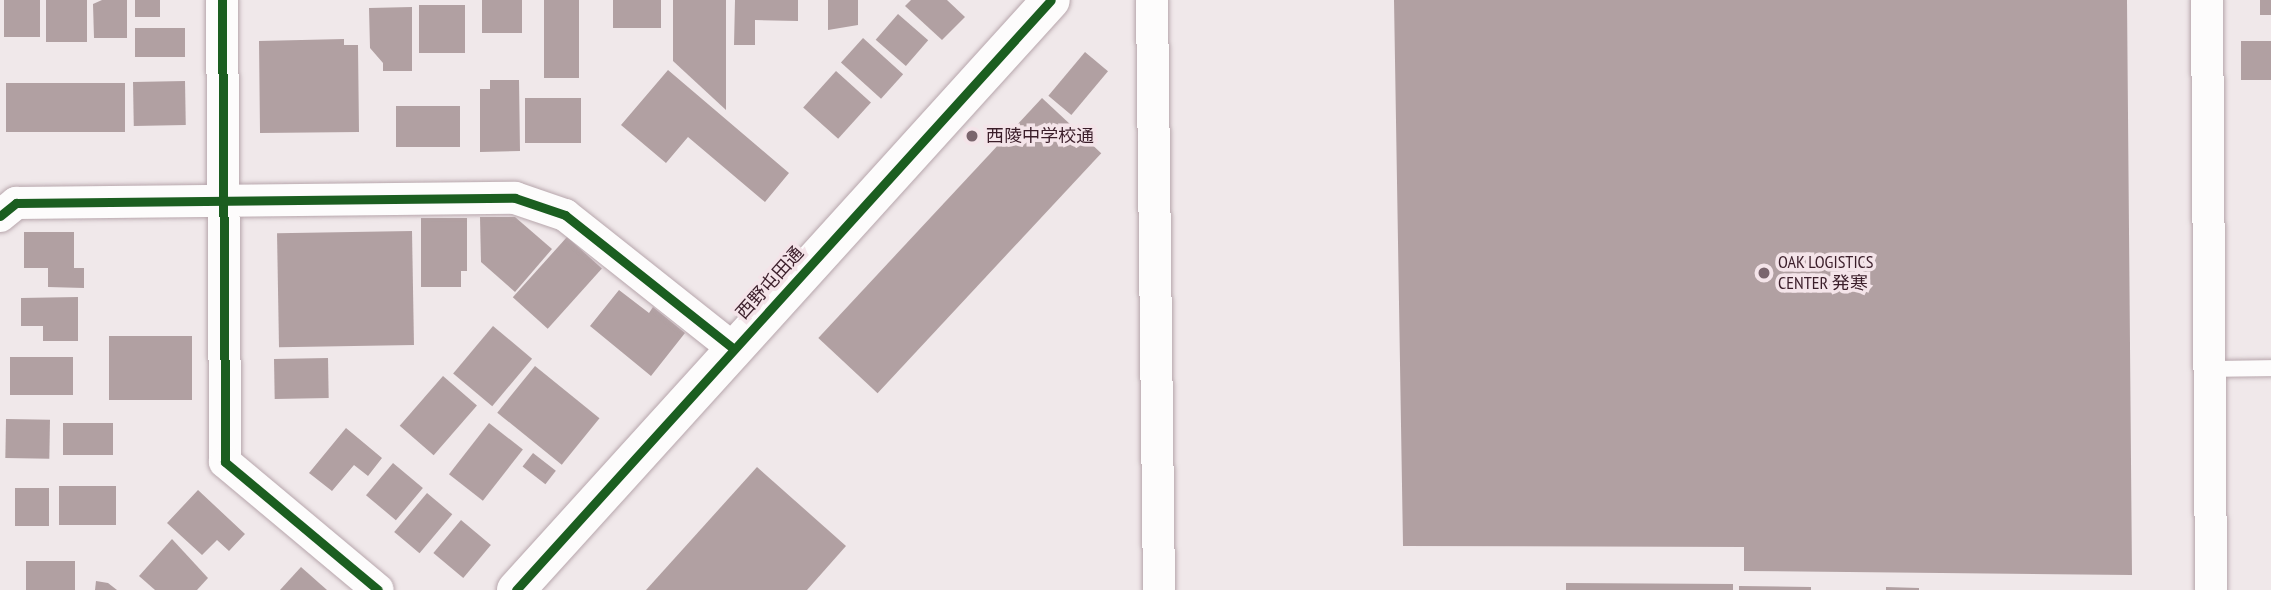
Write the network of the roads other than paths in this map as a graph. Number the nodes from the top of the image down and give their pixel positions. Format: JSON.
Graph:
{"nodes":[{"id":1,"x":222,"y":0,"type":"edge"},
{"id":2,"x":1051,"y":0,"type":"edge"},
{"id":3,"x":1152,"y":0,"type":"edge"},
{"id":4,"x":2207,"y":0,"type":"edge"},
{"id":5,"x":223,"y":198,"type":"junction"},
{"id":6,"x":0,"y":216,"type":"edge"},
{"id":7,"x":733,"y":348,"type":"junction"},
{"id":8,"x":2271,"y":368,"type":"edge"},
{"id":9,"x":2209,"y":369,"type":"junction"},
{"id":10,"x":378,"y":590,"type":"edge"},
{"id":11,"x":516,"y":590,"type":"edge"},
{"id":12,"x":1159,"y":590,"type":"edge"},
{"id":13,"x":2211,"y":590,"type":"edge"}],
"edges":[{"from":1,"to":5,"type":"street"},
{"from":2,"to":7,"type":"street","name":"西野屯田通"},
{"from":3,"to":12,"type":"street"},
{"from":4,"to":9,"type":"street"},
{"from":5,"to":6,"type":"street"},
{"from":5,"to":7,"type":"street"},
{"from":5,"to":10,"type":"street"},
{"from":7,"to":11,"type":"street","name":"西野屯田通"},
{"from":8,"to":9,"type":"lane"},
{"from":9,"to":13,"type":"street"}]}
